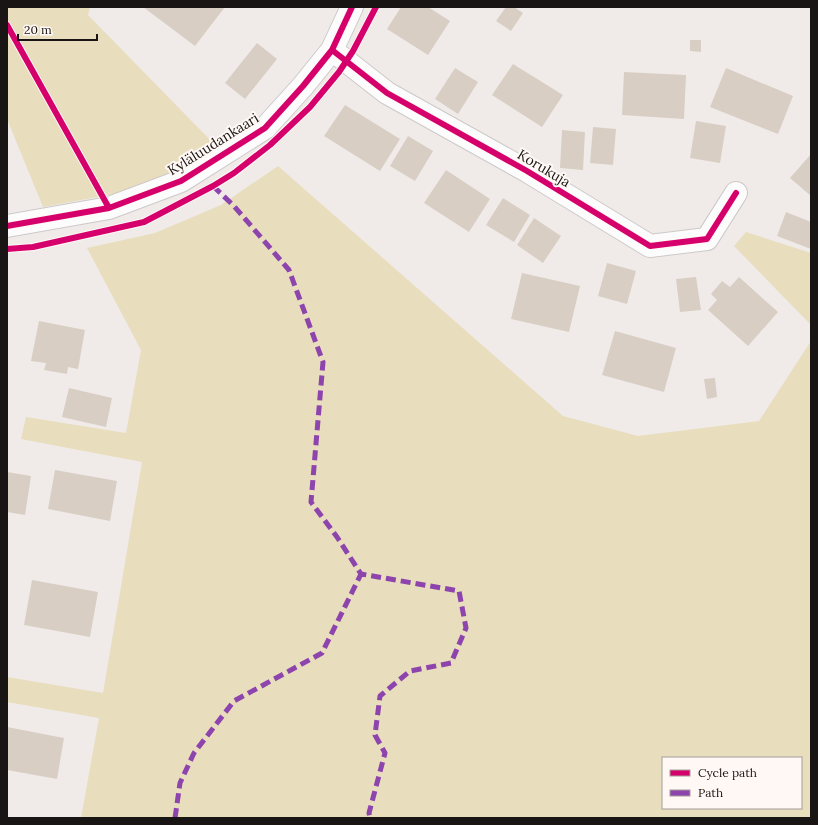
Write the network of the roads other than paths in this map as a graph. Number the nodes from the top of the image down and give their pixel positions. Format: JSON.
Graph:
{"nodes":[{"id":1,"x":352,"y":7,"type":"edge"},
{"id":2,"x":332,"y":50,"type":"junction"},
{"id":3,"x":736,"y":193,"type":"dead end"},
{"id":4,"x":7,"y":226,"type":"edge"}],
"edges":[{"from":1,"to":2,"type":"street","name":"Kyläluudankaari"},
{"from":2,"to":3,"type":"street","name":"Korukuja"},
{"from":2,"to":4,"type":"street","name":"Kyläluudankaari"}]}
